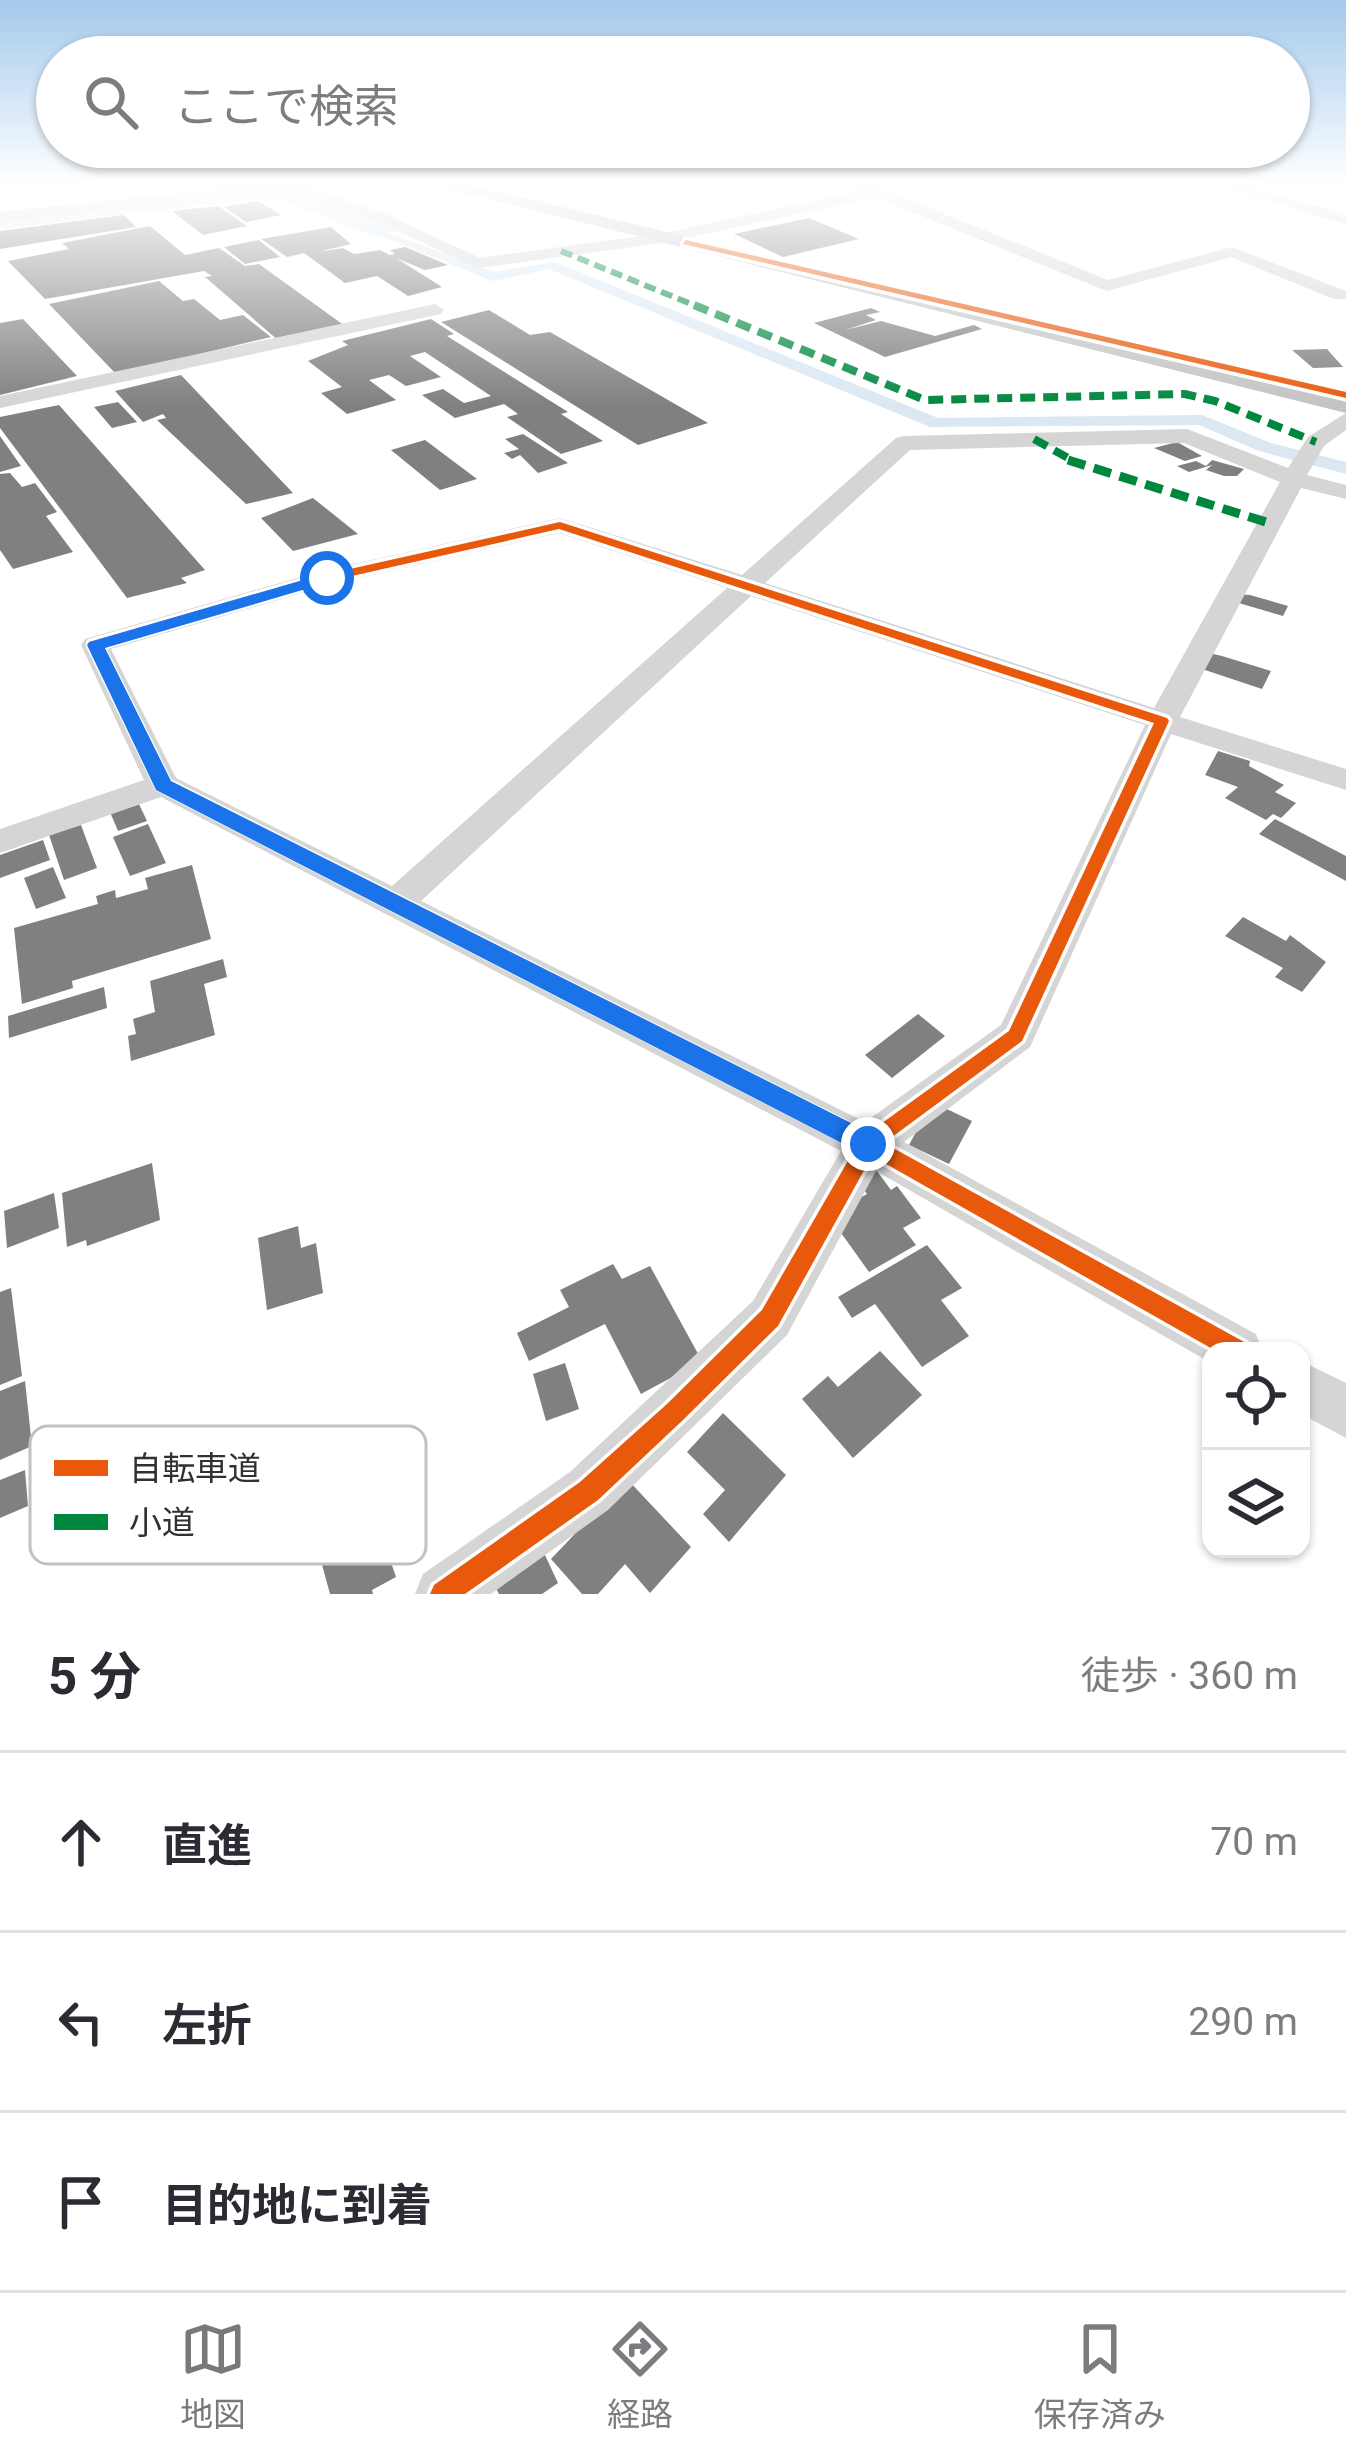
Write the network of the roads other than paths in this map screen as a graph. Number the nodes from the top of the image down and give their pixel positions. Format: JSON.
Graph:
{"nodes":[{"id":1,"x":466,"y":257,"type":"edge"},
{"id":2,"x":525,"y":257,"type":"edge"},
{"id":3,"x":743,"y":257,"type":"edge"},
{"id":4,"x":1037,"y":257,"type":"edge"},
{"id":5,"x":1212,"y":257,"type":"edge"},
{"id":6,"x":1246,"y":257,"type":"edge"},
{"id":7,"x":1343,"y":294,"type":"edge"},
{"id":8,"x":435,"y":310,"type":"dead end"},
{"id":9,"x":1332,"y":315,"type":"dead end"},
{"id":10,"x":1346,"y":400,"type":"edge"},
{"id":11,"x":0,"y":403,"type":"edge"},
{"id":12,"x":1346,"y":419,"type":"edge"},
{"id":13,"x":1301,"y":466,"type":"junction"},
{"id":14,"x":1346,"y":492,"type":"edge"},
{"id":15,"x":745,"y":588,"type":"junction"},
{"id":16,"x":1162,"y":721,"type":"junction"},
{"id":17,"x":1346,"y":780,"type":"edge"},
{"id":18,"x":163,"y":785,"type":"junction"},
{"id":19,"x":0,"y":841,"type":"edge"},
{"id":20,"x":395,"y":904,"type":"junction"},
{"id":21,"x":868,"y":1144,"type":"junction"},
{"id":22,"x":1222,"y":1342,"type":"edge"},
{"id":23,"x":1310,"y":1391,"type":"edge"},
{"id":24,"x":1346,"y":1412,"type":"edge"},
{"id":25,"x":443,"y":1594,"type":"edge"}],
"edges":[{"from":1,"to":2,"type":"street"},
{"from":3,"to":10,"type":"highway"},
{"from":4,"to":5,"type":"street"},
{"from":6,"to":7,"type":"street"},
{"from":7,"to":9,"type":"street"},
{"from":8,"to":11,"type":"street"},
{"from":12,"to":13,"type":"street"},
{"from":13,"to":14,"type":"street"},
{"from":13,"to":15,"type":"street"},
{"from":13,"to":16,"type":"street"},
{"from":15,"to":16,"type":"street"},
{"from":15,"to":18,"type":"street"},
{"from":15,"to":20,"type":"street"},
{"from":16,"to":17,"type":"street"},
{"from":16,"to":21,"type":"street"},
{"from":18,"to":19,"type":"street"},
{"from":18,"to":20,"type":"street"},
{"from":20,"to":21,"type":"street"},
{"from":21,"to":22,"type":"street"},
{"from":21,"to":25,"type":"street"},
{"from":23,"to":24,"type":"street"}]}
